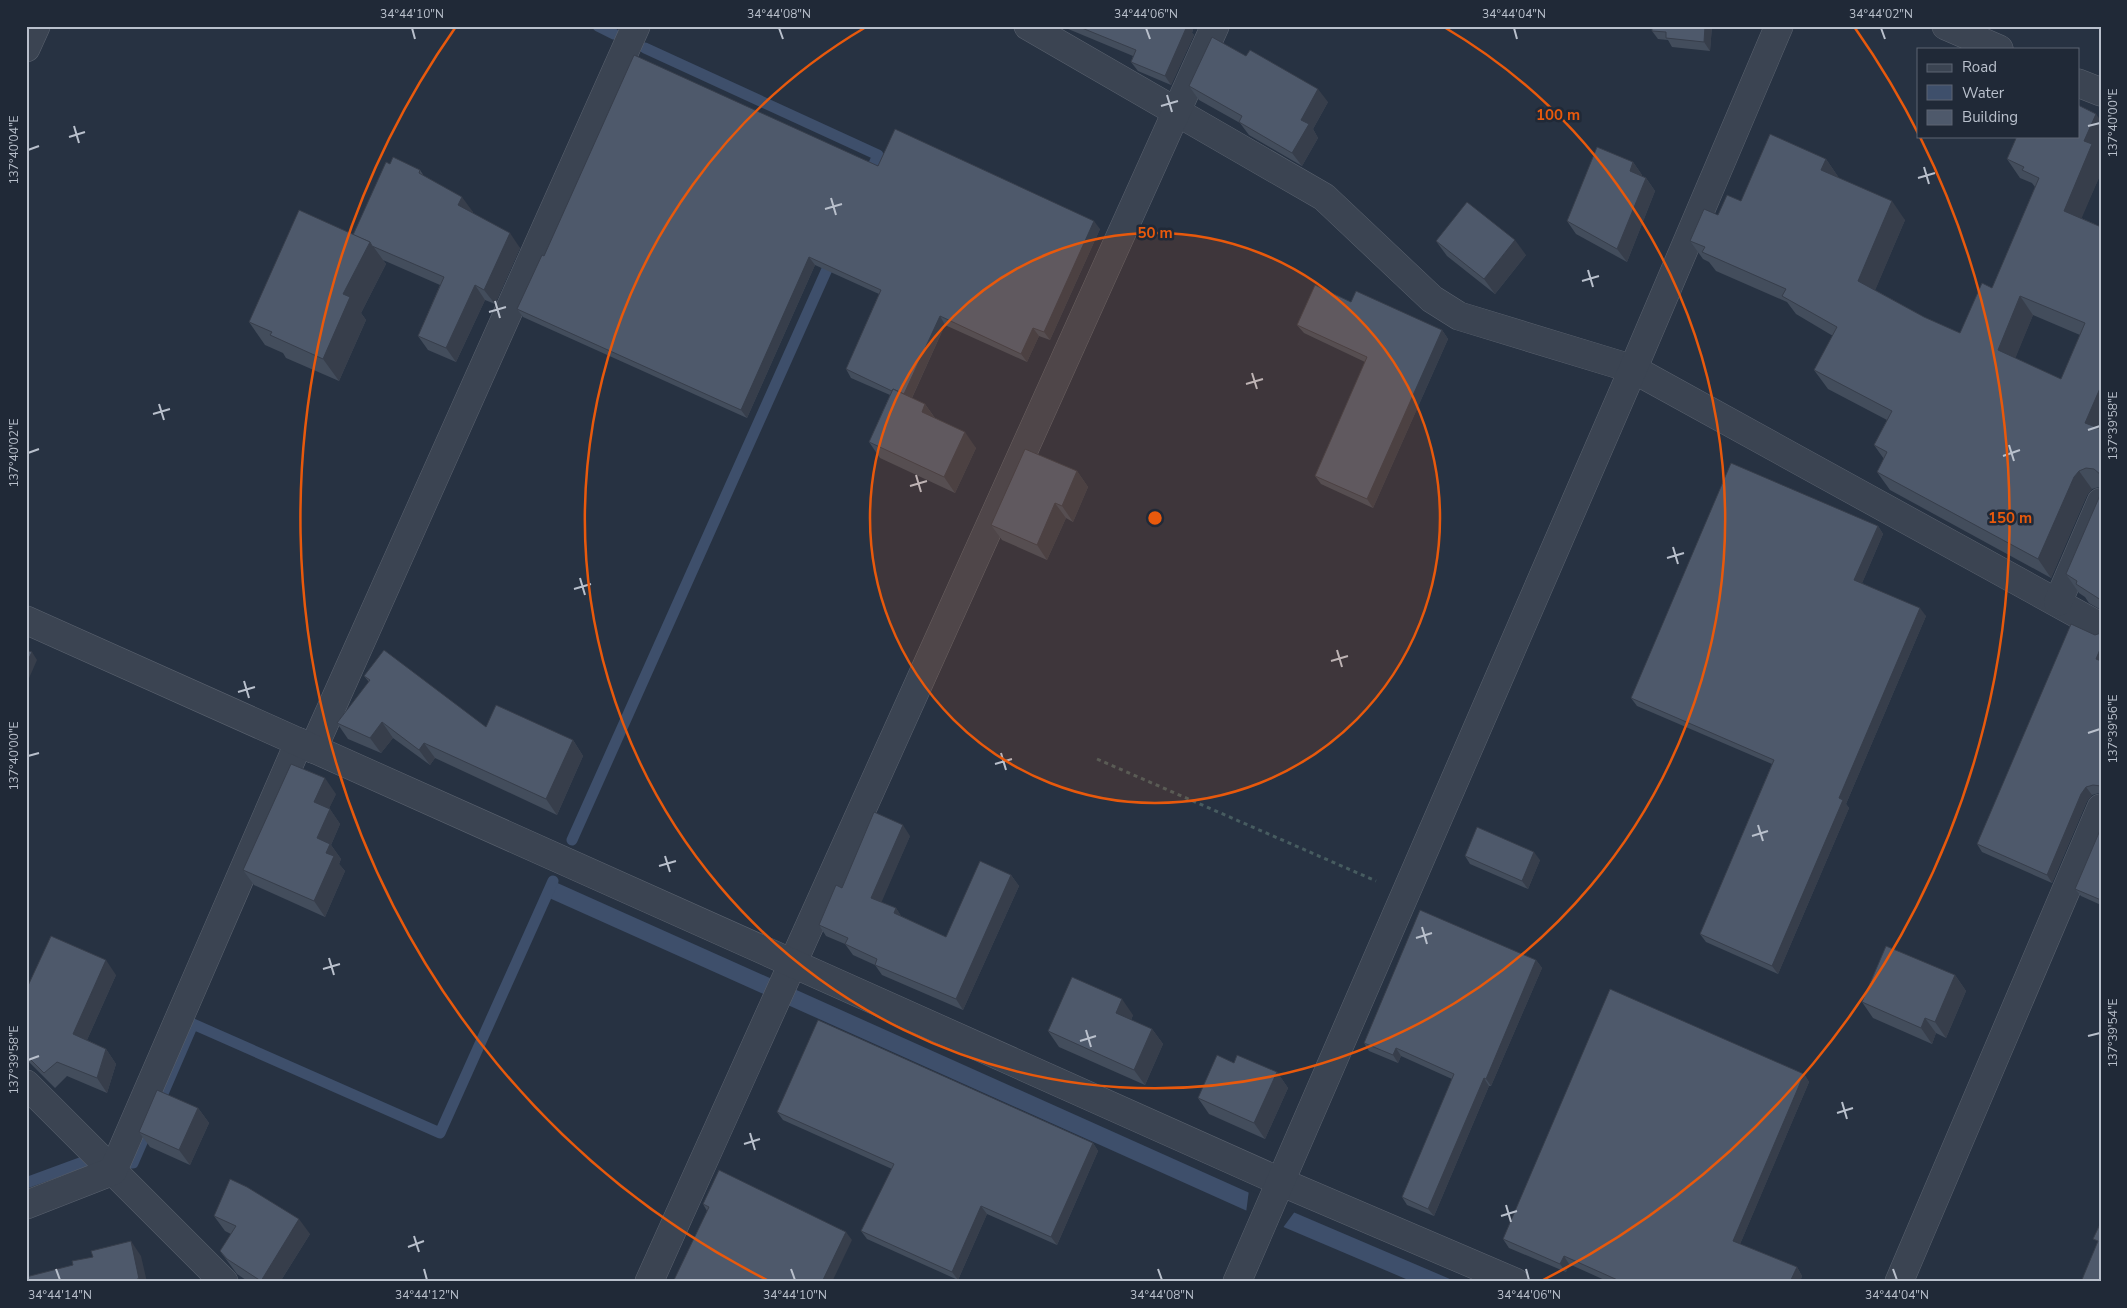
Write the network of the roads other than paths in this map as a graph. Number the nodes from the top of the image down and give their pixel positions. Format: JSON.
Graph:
{"nodes":[{"id":1,"x":36,"y":26,"type":"edge"},
{"id":2,"x":636,"y":26,"type":"edge"},
{"id":3,"x":1028,"y":26,"type":"edge"},
{"id":4,"x":1215,"y":26,"type":"edge"},
{"id":5,"x":1779,"y":26,"type":"edge"},
{"id":6,"x":1946,"y":26,"type":"edge"},
{"id":7,"x":26,"y":48,"type":"edge"},
{"id":8,"x":1997,"y":48,"type":"edge"},
{"id":9,"x":2080,"y":84,"type":"edge"},
{"id":10,"x":2101,"y":92,"type":"edge"},
{"id":11,"x":1178,"y":112,"type":"junction"},
{"id":12,"x":1633,"y":369,"type":"junction"},
{"id":13,"x":2101,"y":502,"type":"edge"},
{"id":14,"x":2058,"y":602,"type":"junction"},
{"id":15,"x":26,"y":620,"type":"edge"},
{"id":16,"x":2101,"y":627,"type":"edge"},
{"id":17,"x":306,"y":745,"type":"junction"},
{"id":18,"x":2101,"y":808,"type":"edge"},
{"id":19,"x":784,"y":983,"type":"junction"},
{"id":20,"x":26,"y":1084,"type":"edge"},
{"id":21,"x":113,"y":1171,"type":"junction"},
{"id":22,"x":1278,"y":1188,"type":"junction"},
{"id":23,"x":26,"y":1205,"type":"edge"},
{"id":24,"x":224,"y":1282,"type":"edge"},
{"id":25,"x":649,"y":1282,"type":"edge"},
{"id":26,"x":1237,"y":1282,"type":"edge"},
{"id":27,"x":1515,"y":1282,"type":"edge"},
{"id":28,"x":1899,"y":1282,"type":"edge"}],
"edges":[{"from":1,"to":7,"type":"street"},
{"from":2,"to":17,"type":"street"},
{"from":3,"to":11,"type":"street"},
{"from":4,"to":11,"type":"street"},
{"from":5,"to":12,"type":"street"},
{"from":6,"to":8,"type":"street"},
{"from":9,"to":10,"type":"street"},
{"from":11,"to":12,"type":"street"},
{"from":11,"to":19,"type":"street"},
{"from":12,"to":14,"type":"street"},
{"from":12,"to":22,"type":"street"},
{"from":13,"to":14,"type":"street"},
{"from":14,"to":16,"type":"street"},
{"from":15,"to":17,"type":"street"},
{"from":17,"to":19,"type":"street"},
{"from":17,"to":21,"type":"street"},
{"from":18,"to":28,"type":"street"},
{"from":19,"to":22,"type":"street"},
{"from":19,"to":25,"type":"street"},
{"from":20,"to":21,"type":"street"},
{"from":21,"to":23,"type":"street"},
{"from":21,"to":24,"type":"street"},
{"from":22,"to":26,"type":"street"},
{"from":22,"to":27,"type":"street"}]}
